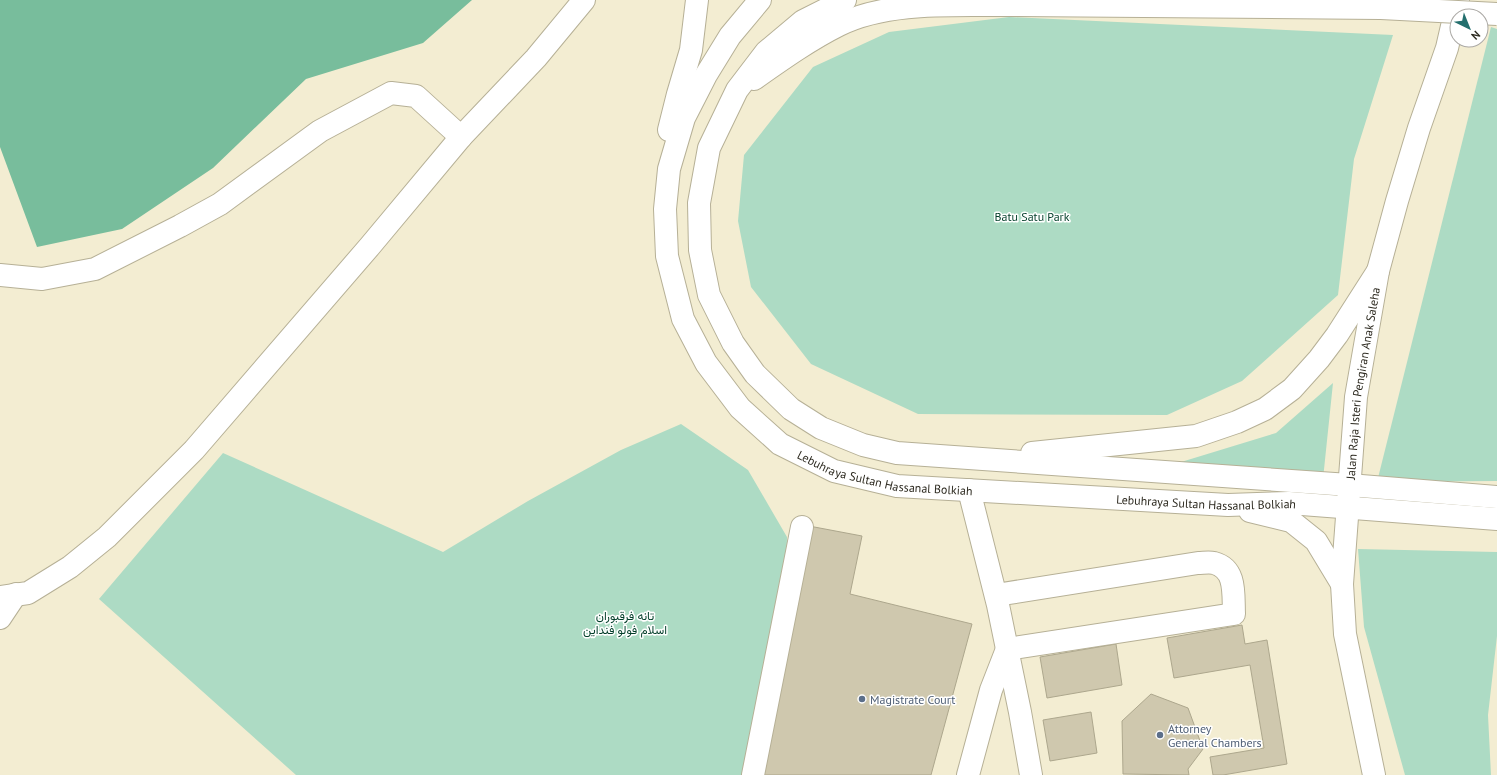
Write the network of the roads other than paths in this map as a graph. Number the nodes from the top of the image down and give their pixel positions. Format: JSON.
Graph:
{"nodes":[{"id":1,"x":584,"y":0,"type":"edge"},
{"id":2,"x":697,"y":0,"type":"edge"},
{"id":3,"x":760,"y":0,"type":"edge"},
{"id":4,"x":845,"y":0,"type":"edge"},
{"id":5,"x":1458,"y":0,"type":"edge"},
{"id":6,"x":1497,"y":14,"type":"edge"},
{"id":7,"x":1449,"y":40,"type":"edge"},
{"id":8,"x":1446,"y":48,"type":"junction"},
{"id":9,"x":737,"y":90,"type":"junction"},
{"id":10,"x":461,"y":137,"type":"junction"},
{"id":11,"x":669,"y":169,"type":"junction"},
{"id":12,"x":1378,"y":271,"type":"junction"},
{"id":13,"x":0,"y":275,"type":"edge"},
{"id":14,"x":969,"y":459,"type":"junction"},
{"id":15,"x":1349,"y":485,"type":"junction"},
{"id":16,"x":969,"y":490,"type":"junction"},
{"id":17,"x":1497,"y":497,"type":"edge"},
{"id":18,"x":1228,"y":505,"type":"junction"},
{"id":19,"x":1347,"y":507,"type":"junction"},
{"id":20,"x":1497,"y":518,"type":"edge"},
{"id":21,"x":802,"y":527,"type":"dead end"},
{"id":22,"x":1342,"y":584,"type":"junction"},
{"id":23,"x":996,"y":595,"type":"junction"},
{"id":24,"x":8,"y":596,"type":"edge"},
{"id":25,"x":0,"y":618,"type":"edge"},
{"id":26,"x":1007,"y":649,"type":"junction"},
{"id":27,"x":753,"y":775,"type":"edge"},
{"id":28,"x":968,"y":775,"type":"edge"},
{"id":29,"x":1031,"y":775,"type":"edge"},
{"id":30,"x":1374,"y":775,"type":"edge"}],
"edges":[{"from":1,"to":10,"type":"main road"},
{"from":2,"to":11,"type":"main road"},
{"from":3,"to":11,"type":"main road","name":"Lebuhraya Sultan Hassanal Bolkiah"},
{"from":4,"to":9,"type":"main road","name":"Lebuhraya Sultan Hassanal Bolkiah"},
{"from":5,"to":8,"type":"main road","name":"Jalan Raja Isteri Pengiran Anak Saleha"},
{"from":6,"to":9,"type":"main road","bridge":true},
{"from":7,"to":8,"type":"main road"},
{"from":8,"to":12,"type":"main road","name":"Jalan Raja Isteri Pengiran Anak Saleha"},
{"from":9,"to":14,"type":"main road","name":"Lebuhraya Sultan Hassanal Bolkiah"},
{"from":10,"to":13,"type":"main road"},
{"from":10,"to":24,"type":"main road"},
{"from":11,"to":16,"type":"main road","name":"Lebuhraya Sultan Hassanal Bolkiah"},
{"from":12,"to":14,"type":"main road"},
{"from":12,"to":15,"type":"main road","name":"Jalan Raja Isteri Pengiran Anak Saleha"},
{"from":14,"to":15,"type":"main road","name":"Lebuhraya Sultan Hassanal Bolkiah"},
{"from":15,"to":17,"type":"main road","name":"Lebuhraya Sultan Hassanal Bolkiah"},
{"from":15,"to":19,"type":"main road","name":"Jalan Raja Isteri Pengiran Anak Saleha"},
{"from":16,"to":18,"type":"main road","name":"Lebuhraya Sultan Hassanal Bolkiah"},
{"from":16,"to":23,"type":"main road"},
{"from":18,"to":19,"type":"main road","name":"Lebuhraya Sultan Hassanal Bolkiah"},
{"from":18,"to":22,"type":"main road"},
{"from":19,"to":20,"type":"main road","name":"Lebuhraya Sultan Hassanal Bolkiah"},
{"from":19,"to":22,"type":"main road","name":"Jalan Raja Isteri Pengiran Anak Saleha"},
{"from":21,"to":27,"type":"main road"},
{"from":22,"to":30,"type":"main road","name":"Jalan Raja Isteri Pengiran Anak Saleha"},
{"from":23,"to":26,"type":"main road"},
{"from":23,"to":26,"type":"main road"},
{"from":24,"to":25,"type":"main road"},
{"from":26,"to":28,"type":"main road"},
{"from":26,"to":29,"type":"main road"}]}
